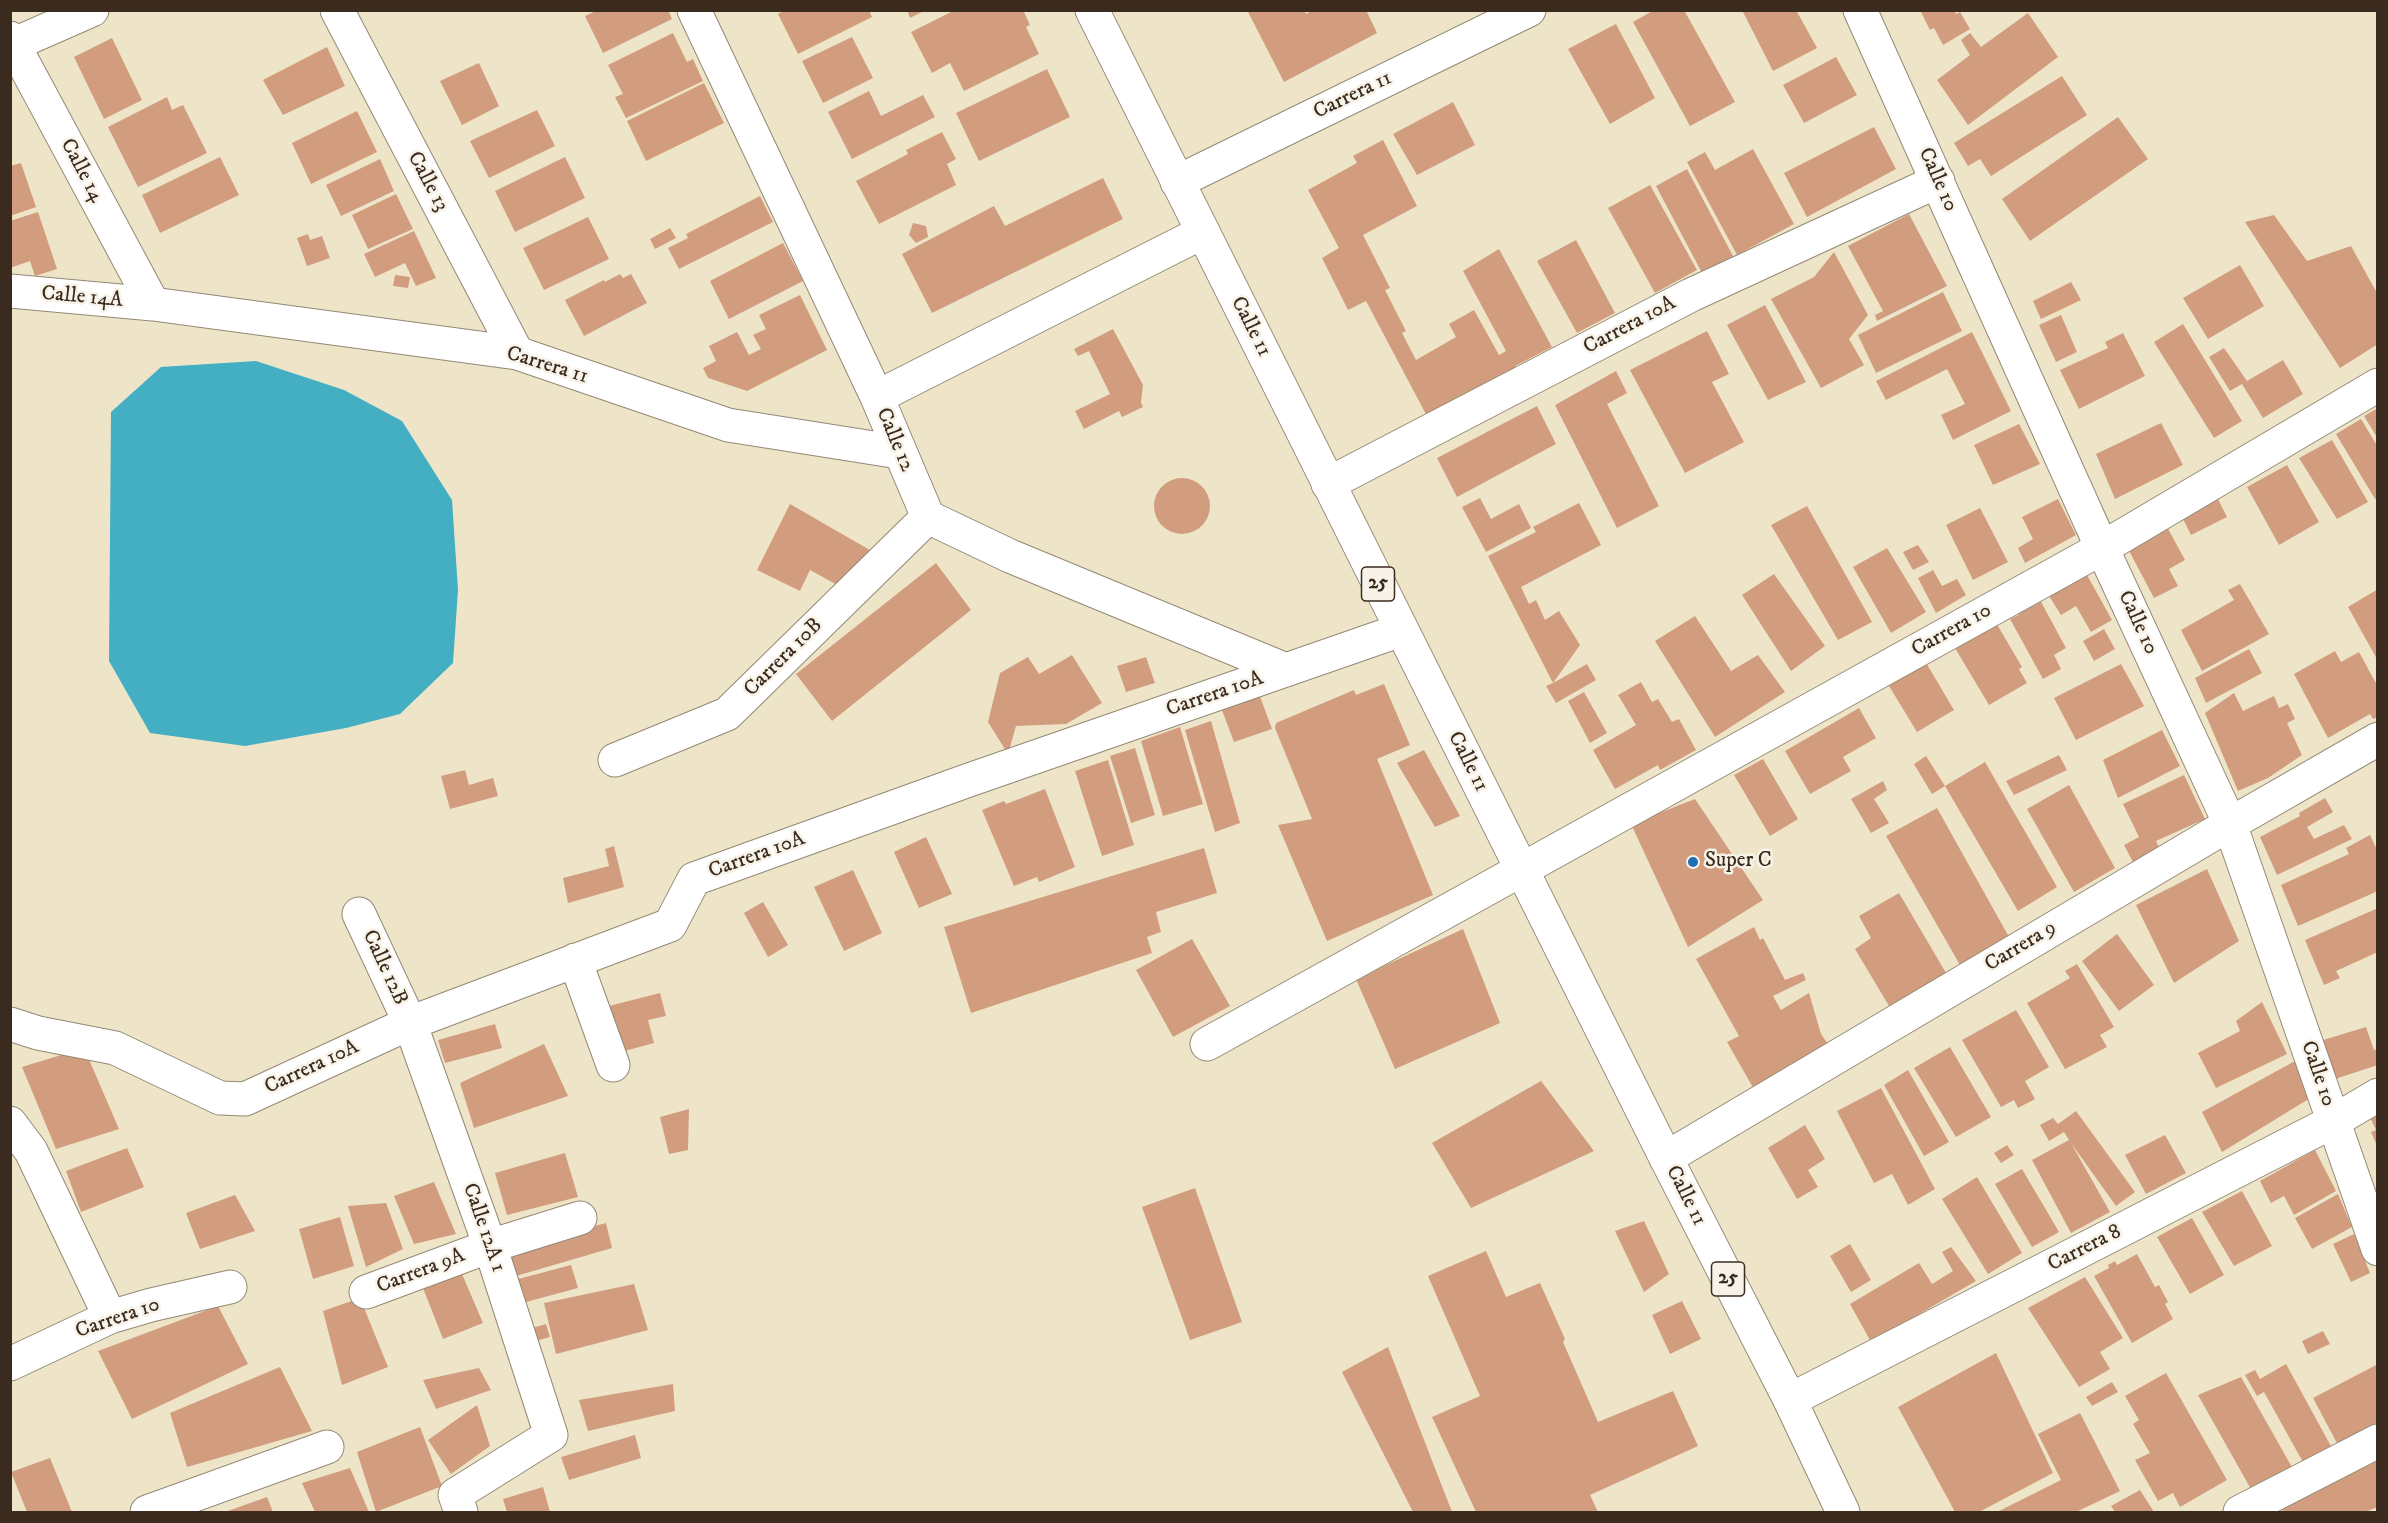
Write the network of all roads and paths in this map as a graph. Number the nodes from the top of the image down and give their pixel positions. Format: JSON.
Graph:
{"nodes":[{"id":1,"x":92,"y":10,"type":"edge"},
{"id":2,"x":338,"y":10,"type":"edge"},
{"id":3,"x":694,"y":10,"type":"edge"},
{"id":4,"x":1092,"y":10,"type":"edge"},
{"id":5,"x":1529,"y":10,"type":"edge"},
{"id":6,"x":1860,"y":10,"type":"edge"},
{"id":7,"x":12,"y":43,"type":"edge"},
{"id":8,"x":1938,"y":181,"type":"junction"},
{"id":9,"x":1177,"y":182,"type":"junction"},
{"id":10,"x":1203,"y":232,"type":"junction"},
{"id":11,"x":10,"y":291,"type":"edge"},
{"id":12,"x":153,"y":304,"type":"junction"},
{"id":13,"x":517,"y":353,"type":"junction"},
{"id":14,"x":2378,"y":385,"type":"edge"},
{"id":15,"x":877,"y":397,"type":"junction"},
{"id":16,"x":899,"y":453,"type":"junction"},
{"id":17,"x":1328,"y":484,"type":"junction"},
{"id":18,"x":928,"y":517,"type":"junction"},
{"id":19,"x":2102,"y":548,"type":"junction"},
{"id":20,"x":1401,"y":630,"type":"junction"},
{"id":21,"x":1286,"y":670,"type":"junction"},
{"id":22,"x":2378,"y":739,"type":"edge"},
{"id":23,"x":615,"y":760,"type":"dead end"},
{"id":24,"x":2230,"y":824,"type":"junction"},
{"id":25,"x":1522,"y":870,"type":"junction"},
{"id":26,"x":359,"y":914,"type":"dead end"},
{"id":27,"x":575,"y":960,"type":"junction"},
{"id":28,"x":410,"y":1023,"type":"junction"},
{"id":29,"x":10,"y":1024,"type":"edge"},
{"id":30,"x":1207,"y":1044,"type":"dead end"},
{"id":31,"x":613,"y":1065,"type":"dead end"},
{"id":32,"x":2378,"y":1095,"type":"edge"},
{"id":33,"x":2334,"y":1121,"type":"junction"},
{"id":34,"x":10,"y":1123,"type":"edge"},
{"id":35,"x":21,"y":1157,"type":"edge"},
{"id":36,"x":1666,"y":1158,"type":"junction"},
{"id":37,"x":580,"y":1218,"type":"dead end"},
{"id":38,"x":490,"y":1246,"type":"junction"},
{"id":39,"x":2378,"y":1249,"type":"edge"},
{"id":40,"x":230,"y":1287,"type":"dead end"},
{"id":41,"x":366,"y":1292,"type":"dead end"},
{"id":42,"x":110,"y":1317,"type":"junction"},
{"id":43,"x":10,"y":1364,"type":"edge"},
{"id":44,"x":1790,"y":1400,"type":"junction"},
{"id":45,"x":2378,"y":1441,"type":"edge"},
{"id":46,"x":327,"y":1447,"type":"dead end"},
{"id":47,"x":458,"y":1504,"type":"edge"},
{"id":48,"x":147,"y":1512,"type":"edge"},
{"id":49,"x":1843,"y":1512,"type":"edge"},
{"id":50,"x":2240,"y":1512,"type":"edge"}],
"edges":[{"from":1,"to":7,"type":"street"},
{"from":2,"to":13,"type":"street","name":"Calle 13"},
{"from":3,"to":15,"type":"street","name":"Calle 12"},
{"from":4,"to":9,"type":"street","name":"Calle 11","number":"25"},
{"from":5,"to":9,"type":"street","name":"Carrera 11"},
{"from":6,"to":8,"type":"street","name":"Calle 10"},
{"from":7,"to":12,"type":"street","name":"Calle 14"},
{"from":8,"to":17,"type":"street","name":"Carrera 10A"},
{"from":8,"to":19,"type":"street","name":"Calle 10"},
{"from":9,"to":10,"type":"street","name":"Calle 11","number":"25"},
{"from":10,"to":15,"type":"street"},
{"from":10,"to":17,"type":"street","name":"Calle 11","number":"25"},
{"from":11,"to":12,"type":"street","name":"Calle 14A"},
{"from":12,"to":13,"type":"street","name":"Carrera 11"},
{"from":13,"to":16,"type":"street","name":"Carrera 11"},
{"from":14,"to":19,"type":"street","name":"Carrera 10"},
{"from":15,"to":16,"type":"street","name":"Calle 12"},
{"from":16,"to":18,"type":"street","name":"Calle 12"},
{"from":17,"to":20,"type":"street","name":"Calle 11","number":"25"},
{"from":18,"to":21,"type":"street"},
{"from":18,"to":23,"type":"street","name":"Carrera 10B"},
{"from":19,"to":24,"type":"street","name":"Calle 10"},
{"from":19,"to":25,"type":"street","name":"Carrera 10"},
{"from":20,"to":21,"type":"street","name":"Carrera 10A"},
{"from":20,"to":25,"type":"street","name":"Calle 11","number":"25"},
{"from":21,"to":27,"type":"street","name":"Carrera 10A"},
{"from":22,"to":24,"type":"street","name":"Carrera 9"},
{"from":24,"to":33,"type":"street","name":"Calle 10"},
{"from":24,"to":36,"type":"street","name":"Carrera 9"},
{"from":25,"to":30,"type":"street","name":"Carrera 10"},
{"from":25,"to":36,"type":"street","name":"Calle 11","number":"25"},
{"from":26,"to":28,"type":"street","name":"Calle 12B"},
{"from":27,"to":28,"type":"street","name":"Carrera 10A"},
{"from":27,"to":31,"type":"street"},
{"from":28,"to":29,"type":"street","name":"Carrera 10A"},
{"from":28,"to":38,"type":"street","name":"Calle 12A 1"},
{"from":32,"to":33,"type":"street","name":"Carrera 8"},
{"from":33,"to":39,"type":"street","name":"Calle 10"},
{"from":33,"to":44,"type":"street","name":"Carrera 8"},
{"from":34,"to":35,"type":"street"},
{"from":35,"to":42,"type":"street"},
{"from":36,"to":44,"type":"street","name":"Calle 11","number":"25"},
{"from":37,"to":38,"type":"street","name":"Carrera 9A"},
{"from":38,"to":41,"type":"street","name":"Carrera 9A"},
{"from":38,"to":47,"type":"street","name":"Calle 12A 1"},
{"from":40,"to":42,"type":"street","name":"Carrera 10"},
{"from":42,"to":43,"type":"street","name":"Carrera 10"},
{"from":44,"to":49,"type":"street","name":"Calle 11","number":"25"},
{"from":45,"to":50,"type":"street"},
{"from":46,"to":48,"type":"street"}]}
